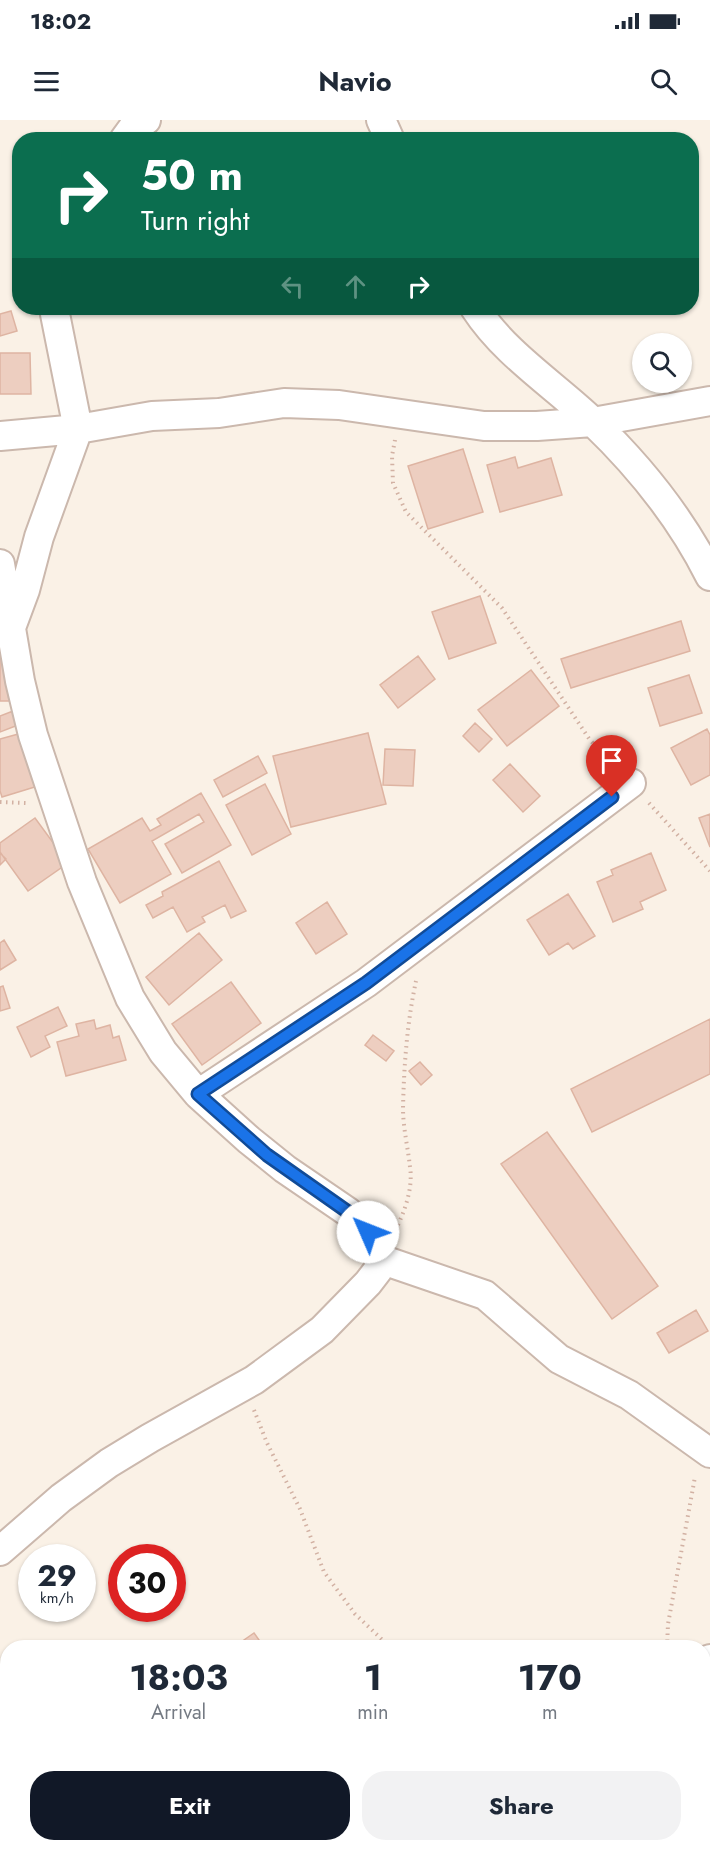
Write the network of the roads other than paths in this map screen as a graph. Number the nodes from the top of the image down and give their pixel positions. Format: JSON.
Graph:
{"nodes":[{"id":1,"x":146,"y":120,"type":"edge"},
{"id":2,"x":130,"y":132,"type":"edge"},
{"id":3,"x":55,"y":315,"type":"edge"},
{"id":4,"x":481,"y":315,"type":"edge"},
{"id":5,"x":710,"y":401,"type":"edge"},
{"id":6,"x":593,"y":422,"type":"junction"},
{"id":7,"x":78,"y":429,"type":"junction"},
{"id":8,"x":0,"y":436,"type":"edge"},
{"id":9,"x":0,"y":564,"type":"edge"},
{"id":10,"x":710,"y":576,"type":"edge"},
{"id":11,"x":11,"y":629,"type":"junction"},
{"id":12,"x":631,"y":783,"type":"road end"},
{"id":13,"x":198,"y":1094,"type":"junction"},
{"id":14,"x":379,"y":1254,"type":"junction"},
{"id":15,"x":704,"y":1450,"type":"edge"},
{"id":16,"x":0,"y":1551,"type":"edge"}],
"edges":[{"from":1,"to":2,"type":"street"},
{"from":3,"to":7,"type":"street"},
{"from":4,"to":6,"type":"street"},
{"from":5,"to":6,"type":"street"},
{"from":6,"to":7,"type":"street"},
{"from":6,"to":10,"type":"street"},
{"from":7,"to":8,"type":"street"},
{"from":7,"to":11,"type":"street"},
{"from":9,"to":11,"type":"street"},
{"from":11,"to":13,"type":"street"},
{"from":12,"to":13,"type":"street"},
{"from":13,"to":14,"type":"street"},
{"from":14,"to":15,"type":"street"},
{"from":14,"to":16,"type":"street"}]}
